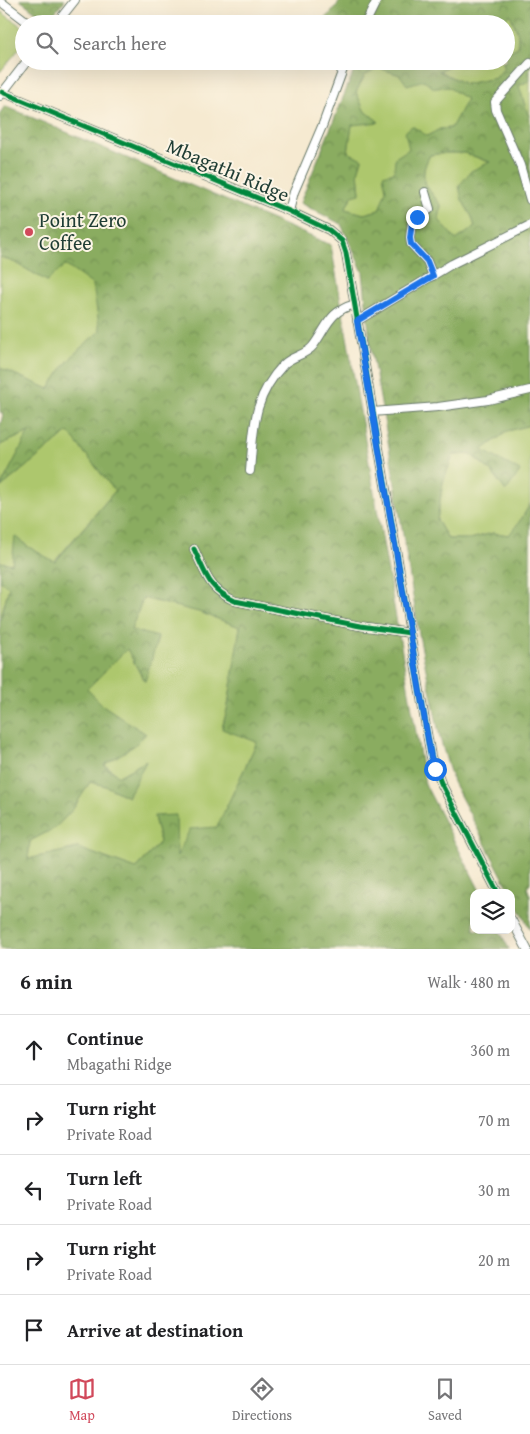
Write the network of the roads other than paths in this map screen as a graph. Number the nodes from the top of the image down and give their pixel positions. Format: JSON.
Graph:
{"nodes":[{"id":1,"x":75,"y":0,"type":"edge"},
{"id":2,"x":377,"y":0,"type":"edge"},
{"id":3,"x":0,"y":1,"type":"edge"},
{"id":4,"x":18,"y":15,"type":"edge"},
{"id":5,"x":63,"y":15,"type":"edge"},
{"id":6,"x":369,"y":15,"type":"edge"},
{"id":7,"x":530,"y":63,"type":"edge"},
{"id":8,"x":20,"y":70,"type":"edge"},
{"id":9,"x":343,"y":70,"type":"edge"},
{"id":10,"x":1,"y":94,"type":"edge"},
{"id":11,"x":426,"y":192,"type":"dead end"},
{"id":12,"x":530,"y":200,"type":"edge"},
{"id":13,"x":288,"y":211,"type":"junction"},
{"id":14,"x":530,"y":225,"type":"edge"},
{"id":15,"x":433,"y":276,"type":"junction"},
{"id":16,"x":355,"y":304,"type":"junction"},
{"id":17,"x":357,"y":321,"type":"junction"},
{"id":18,"x":530,"y":390,"type":"edge"},
{"id":19,"x":372,"y":412,"type":"junction"},
{"id":20,"x":250,"y":471,"type":"dead end"},
{"id":21,"x":194,"y":549,"type":"dead end"},
{"id":22,"x":410,"y":632,"type":"junction"},
{"id":23,"x":496,"y":889,"type":"edge"},
{"id":24,"x":515,"y":926,"type":"edge"},
{"id":25,"x":527,"y":949,"type":"edge"}],
"edges":[{"from":1,"to":5,"type":"street"},
{"from":2,"to":6,"type":"street"},
{"from":3,"to":4,"type":"street"},
{"from":7,"to":12,"type":"street"},
{"from":8,"to":10,"type":"street"},
{"from":9,"to":13,"type":"street"},
{"from":10,"to":13,"type":"street","name":"Mbagathi Ridge"},
{"from":11,"to":15,"type":"street"},
{"from":13,"to":16,"type":"street","name":"Mbagathi Ridge"},
{"from":14,"to":15,"type":"street"},
{"from":15,"to":17,"type":"street"},
{"from":16,"to":17,"type":"street","name":"Mbagathi Ridge"},
{"from":16,"to":20,"type":"street"},
{"from":17,"to":19,"type":"street","name":"Mbagathi Ridge"},
{"from":18,"to":19,"type":"street"},
{"from":19,"to":22,"type":"street","name":"Mbagathi Ridge"},
{"from":21,"to":22,"type":"street"},
{"from":22,"to":23,"type":"street","name":"Mbagathi Ridge"},
{"from":24,"to":25,"type":"street"}]}
